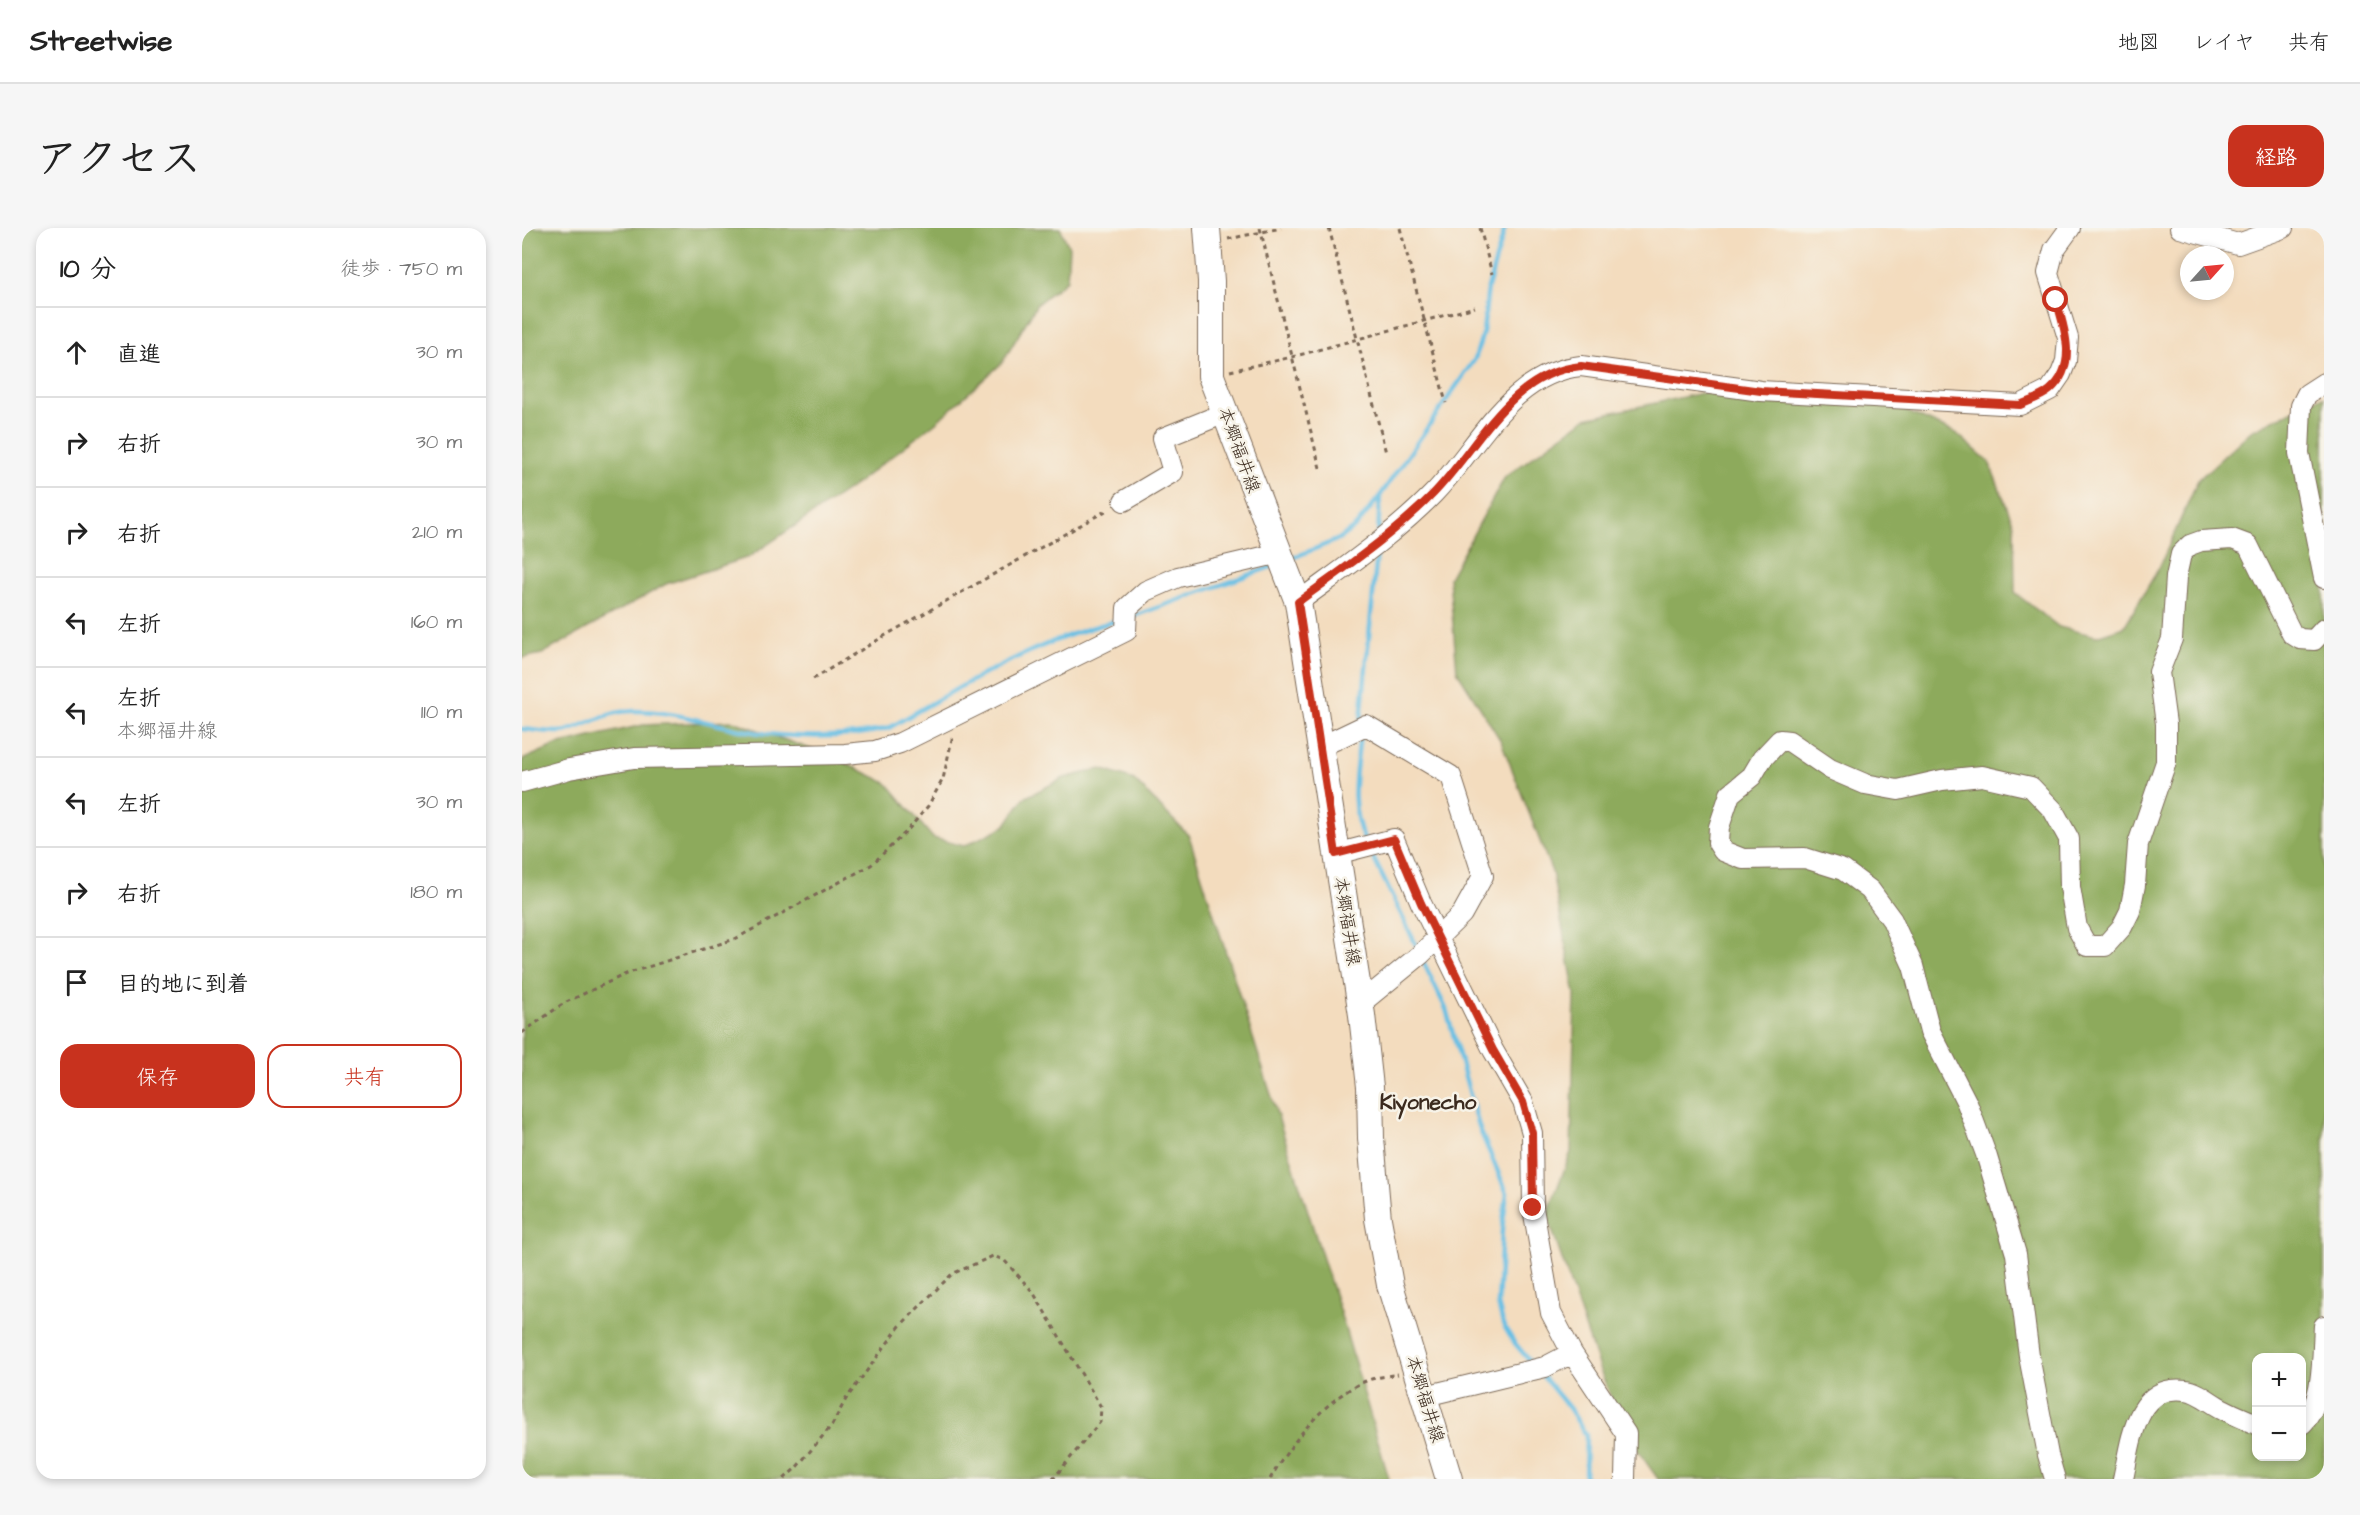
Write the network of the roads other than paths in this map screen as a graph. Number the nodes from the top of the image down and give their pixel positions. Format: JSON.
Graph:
{"nodes":[{"id":1,"x":2070,"y":228,"type":"edge"},
{"id":2,"x":2180,"y":228,"type":"edge"},
{"id":3,"x":2283,"y":228,"type":"edge"},
{"id":4,"x":1208,"y":235,"type":"edge"},
{"id":5,"x":2324,"y":383,"type":"edge"},
{"id":6,"x":1225,"y":413,"type":"junction"},
{"id":7,"x":1124,"y":501,"type":"road end"},
{"id":8,"x":1280,"y":553,"type":"junction"},
{"id":9,"x":2324,"y":578,"type":"edge"},
{"id":10,"x":1298,"y":602,"type":"junction"},
{"id":11,"x":2324,"y":629,"type":"edge"},
{"id":12,"x":1320,"y":747,"type":"junction"},
{"id":13,"x":522,"y":782,"type":"edge"},
{"id":14,"x":1336,"y":854,"type":"junction"},
{"id":15,"x":1439,"y":937,"type":"junction"},
{"id":16,"x":1360,"y":1004,"type":"junction"},
{"id":17,"x":2324,"y":1326,"type":"edge"},
{"id":18,"x":1572,"y":1353,"type":"junction"},
{"id":19,"x":1425,"y":1396,"type":"junction"},
{"id":20,"x":2306,"y":1420,"type":"edge"},
{"id":21,"x":2252,"y":1422,"type":"edge"},
{"id":22,"x":1449,"y":1479,"type":"edge"},
{"id":23,"x":1625,"y":1479,"type":"edge"},
{"id":24,"x":2055,"y":1479,"type":"edge"},
{"id":25,"x":2123,"y":1479,"type":"edge"}],
"edges":[{"from":1,"to":10,"type":"street"},
{"from":2,"to":3,"type":"street"},
{"from":4,"to":6,"type":"main road","name":"本郷福井線"},
{"from":5,"to":9,"type":"street"},
{"from":6,"to":7,"type":"street"},
{"from":6,"to":8,"type":"main road","name":"本郷福井線"},
{"from":8,"to":10,"type":"main road","name":"本郷福井線"},
{"from":8,"to":13,"type":"street"},
{"from":10,"to":12,"type":"main road","name":"本郷福井線"},
{"from":11,"to":24,"type":"street"},
{"from":12,"to":14,"type":"main road","name":"本郷福井線"},
{"from":12,"to":15,"type":"street"},
{"from":14,"to":15,"type":"street"},
{"from":14,"to":16,"type":"main road","name":"本郷福井線"},
{"from":15,"to":16,"type":"street"},
{"from":15,"to":18,"type":"street"},
{"from":16,"to":19,"type":"main road","name":"本郷福井線"},
{"from":17,"to":20,"type":"street"},
{"from":18,"to":19,"type":"street"},
{"from":18,"to":23,"type":"street"},
{"from":19,"to":22,"type":"main road","name":"本郷福井線"},
{"from":21,"to":25,"type":"street"}]}
